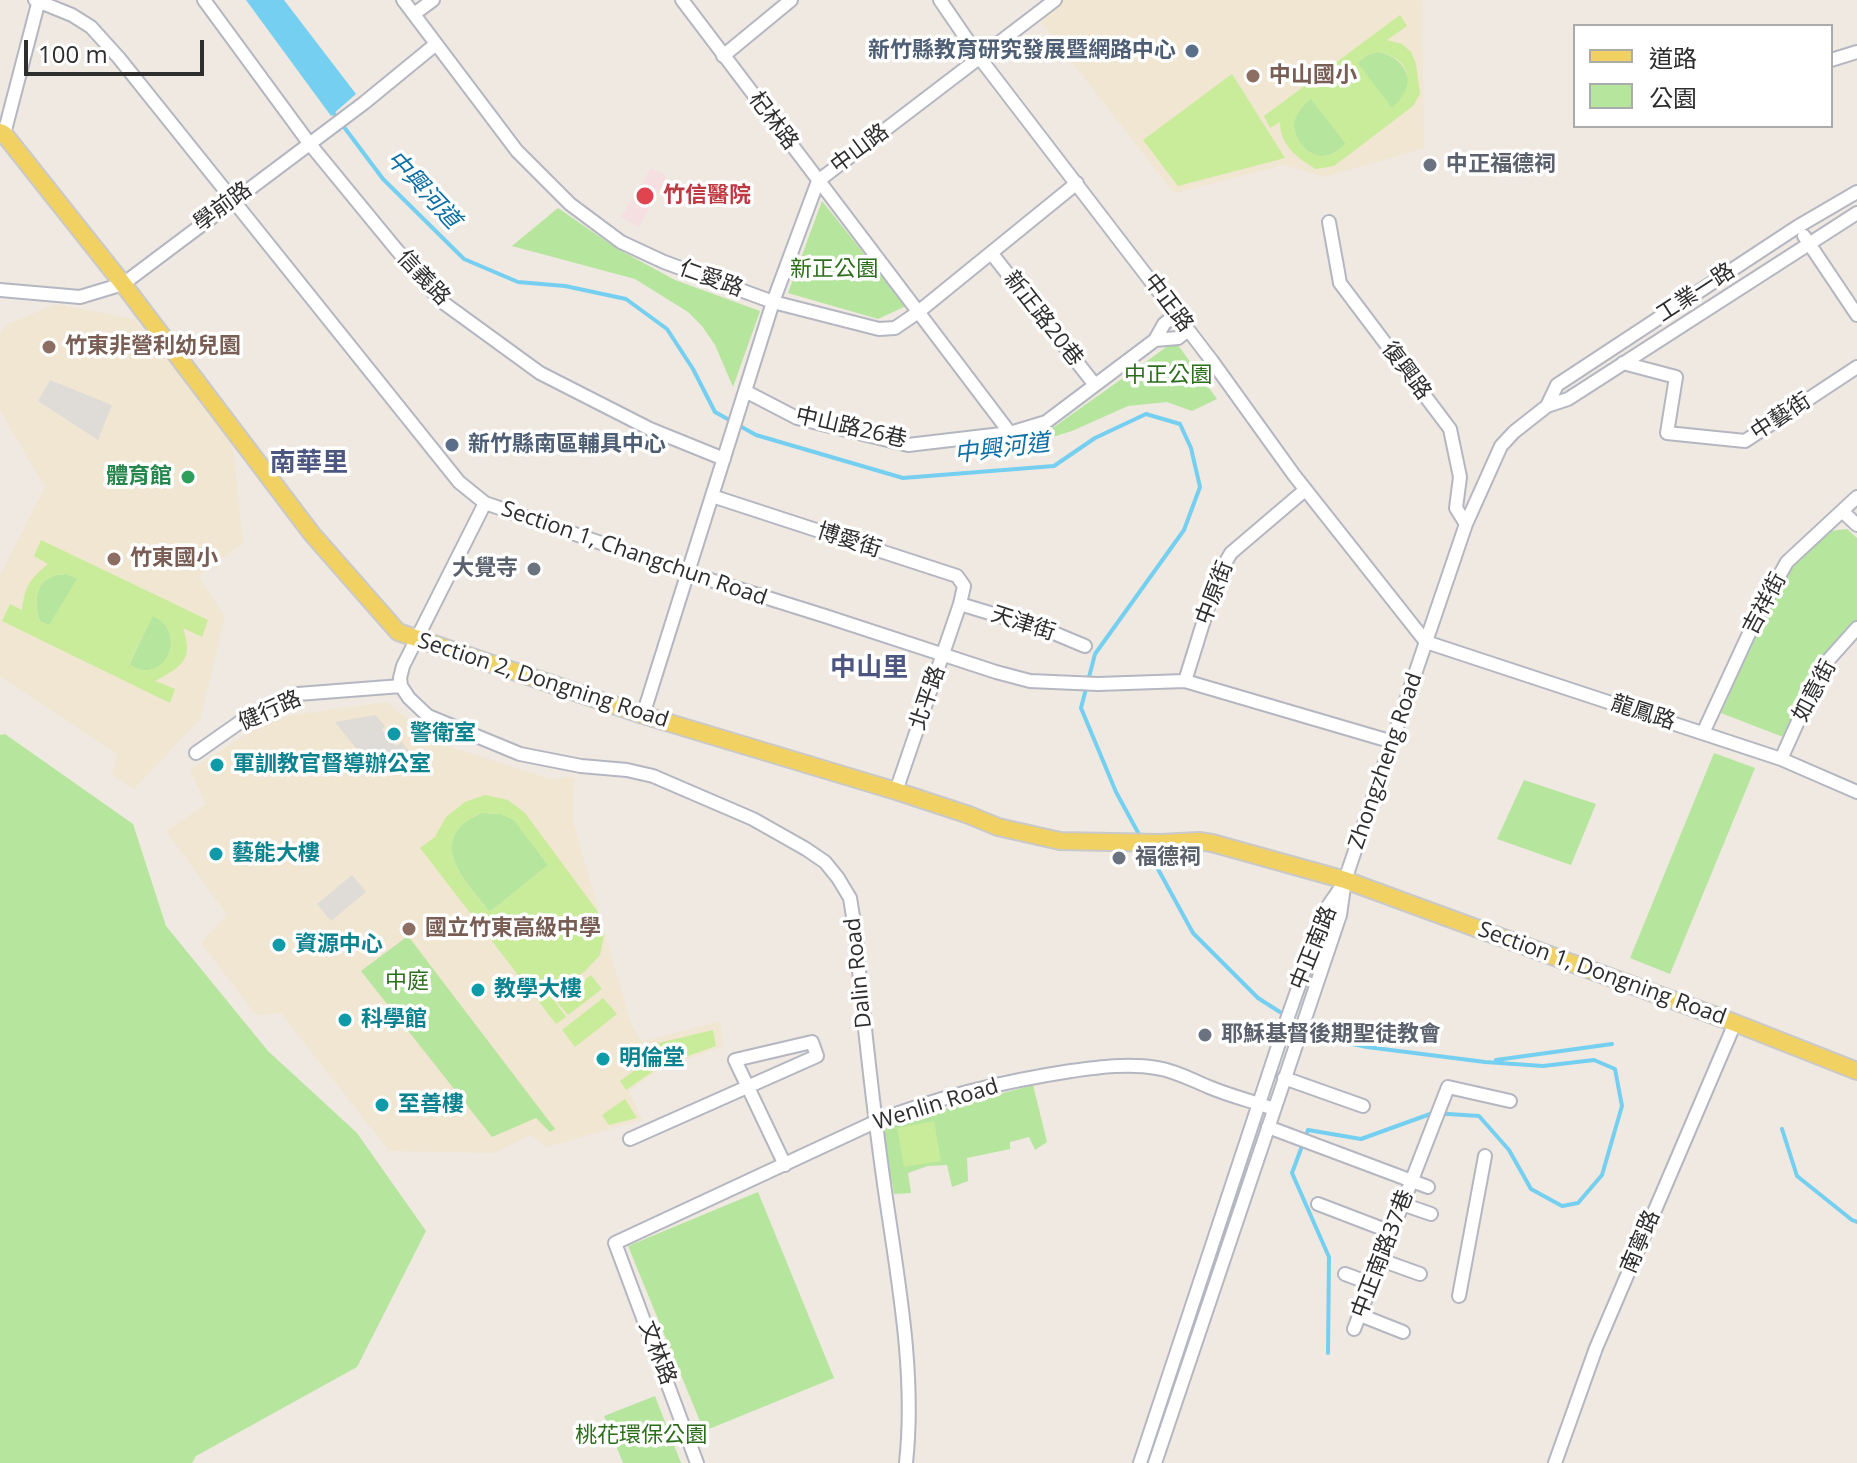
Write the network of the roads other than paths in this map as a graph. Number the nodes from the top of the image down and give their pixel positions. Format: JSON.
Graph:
{"nodes":[{"id":1,"x":37,"y":0,"type":"edge"},
{"id":2,"x":204,"y":0,"type":"edge"},
{"id":3,"x":403,"y":0,"type":"edge"},
{"id":4,"x":433,"y":0,"type":"edge"},
{"id":5,"x":682,"y":0,"type":"edge"},
{"id":6,"x":791,"y":0,"type":"edge"},
{"id":7,"x":940,"y":0,"type":"edge"},
{"id":8,"x":1055,"y":0,"type":"edge"},
{"id":9,"x":414,"y":14,"type":"junction"},
{"id":10,"x":436,"y":44,"type":"junction"},
{"id":11,"x":1857,"y":52,"type":"edge"},
{"id":12,"x":723,"y":56,"type":"junction"},
{"id":13,"x":979,"y":57,"type":"junction"},
{"id":14,"x":1833,"y":59,"type":"edge"},
{"id":15,"x":2,"y":133,"type":"edge"},
{"id":16,"x":309,"y":143,"type":"junction"},
{"id":17,"x":818,"y":181,"type":"junction"},
{"id":18,"x":1077,"y":183,"type":"junction"},
{"id":19,"x":1857,"y":192,"type":"edge"},
{"id":20,"x":232,"y":200,"type":"junction"},
{"id":21,"x":1857,"y":213,"type":"edge"},
{"id":22,"x":1329,"y":222,"type":"dead end"},
{"id":23,"x":1797,"y":227,"type":"junction"},
{"id":24,"x":1808,"y":243,"type":"junction"},
{"id":25,"x":992,"y":254,"type":"junction"},
{"id":26,"x":123,"y":284,"type":"junction"},
{"id":27,"x":0,"y":290,"type":"edge"},
{"id":28,"x":773,"y":302,"type":"junction"},
{"id":29,"x":917,"y":313,"type":"junction"},
{"id":30,"x":1176,"y":314,"type":"junction"},
{"id":31,"x":1857,"y":315,"type":"edge"},
{"id":32,"x":1188,"y":330,"type":"junction"},
{"id":33,"x":1155,"y":340,"type":"junction"},
{"id":34,"x":1623,"y":363,"type":"junction"},
{"id":35,"x":1857,"y":367,"type":"edge"},
{"id":36,"x":1095,"y":385,"type":"junction"},
{"id":37,"x":745,"y":391,"type":"junction"},
{"id":38,"x":1547,"y":406,"type":"junction"},
{"id":39,"x":1010,"y":433,"type":"junction"},
{"id":40,"x":724,"y":459,"type":"junction"},
{"id":41,"x":1305,"y":490,"type":"junction"},
{"id":42,"x":712,"y":496,"type":"junction"},
{"id":43,"x":1857,"y":497,"type":"edge"},
{"id":44,"x":485,"y":503,"type":"junction"},
{"id":45,"x":1842,"y":511,"type":"junction"},
{"id":46,"x":1466,"y":524,"type":"junction"},
{"id":47,"x":1857,"y":525,"type":"edge"},
{"id":48,"x":688,"y":573,"type":"junction"},
{"id":49,"x":960,"y":604,"type":"junction"},
{"id":50,"x":1857,"y":628,"type":"edge"},
{"id":51,"x":415,"y":639,"type":"junction"},
{"id":52,"x":1426,"y":642,"type":"junction"},
{"id":53,"x":1085,"y":646,"type":"dead end"},
{"id":54,"x":943,"y":655,"type":"junction"},
{"id":55,"x":1185,"y":681,"type":"junction"},
{"id":56,"x":401,"y":686,"type":"junction"},
{"id":57,"x":643,"y":715,"type":"junction"},
{"id":58,"x":1703,"y":733,"type":"junction"},
{"id":59,"x":1393,"y":742,"type":"junction"},
{"id":60,"x":196,"y":753,"type":"dead end"},
{"id":61,"x":1781,"y":759,"type":"junction"},
{"id":62,"x":896,"y":791,"type":"junction"},
{"id":63,"x":1857,"y":792,"type":"edge"},
{"id":64,"x":1345,"y":880,"type":"junction"},
{"id":65,"x":1735,"y":1023,"type":"junction"},
{"id":66,"x":1857,"y":1071,"type":"edge"},
{"id":67,"x":1284,"y":1078,"type":"junction"},
{"id":68,"x":747,"y":1088,"type":"junction"},
{"id":69,"x":1510,"y":1101,"type":"dead end"},
{"id":70,"x":1259,"y":1104,"type":"junction"},
{"id":71,"x":1363,"y":1106,"type":"dead end"},
{"id":72,"x":1274,"y":1109,"type":"junction"},
{"id":73,"x":875,"y":1122,"type":"junction"},
{"id":74,"x":1268,"y":1127,"type":"junction"},
{"id":75,"x":630,"y":1139,"type":"dead end"},
{"id":76,"x":1485,"y":1156,"type":"dead end"},
{"id":77,"x":785,"y":1165,"type":"junction"},
{"id":78,"x":1411,"y":1180,"type":"junction"},
{"id":79,"x":1428,"y":1187,"type":"dead end"},
{"id":80,"x":1318,"y":1204,"type":"dead end"},
{"id":81,"x":1402,"y":1204,"type":"junction"},
{"id":82,"x":1431,"y":1214,"type":"dead end"},
{"id":83,"x":1391,"y":1232,"type":"junction"},
{"id":84,"x":1381,"y":1260,"type":"junction"},
{"id":85,"x":1345,"y":1274,"type":"dead end"},
{"id":86,"x":1420,"y":1274,"type":"dead end"},
{"id":87,"x":1372,"y":1284,"type":"junction"},
{"id":88,"x":1459,"y":1296,"type":"dead end"},
{"id":89,"x":1360,"y":1315,"type":"junction"},
{"id":90,"x":1354,"y":1329,"type":"dead end"},
{"id":91,"x":1403,"y":1332,"type":"dead end"},
{"id":92,"x":697,"y":1463,"type":"edge"},
{"id":93,"x":906,"y":1463,"type":"edge"},
{"id":94,"x":1140,"y":1463,"type":"edge"},
{"id":95,"x":1155,"y":1463,"type":"edge"},
{"id":96,"x":1555,"y":1463,"type":"edge"}],
"edges":[{"from":1,"to":15,"type":"street"},
{"from":1,"to":20,"type":"street","name":"Section 1, Changchun Road"},
{"from":2,"to":16,"type":"street","name":"信義路"},
{"from":3,"to":9,"type":"street","name":"仁愛路"},
{"from":4,"to":9,"type":"street"},
{"from":5,"to":12,"type":"street","name":"杞林路"},
{"from":6,"to":12,"type":"street"},
{"from":7,"to":13,"type":"street","name":"中正路"},
{"from":8,"to":13,"type":"street","name":"中山路"},
{"from":9,"to":10,"type":"street","name":"仁愛路"},
{"from":10,"to":16,"type":"street","name":"學前路"},
{"from":10,"to":28,"type":"street","name":"仁愛路"},
{"from":11,"to":14,"type":"street"},
{"from":12,"to":17,"type":"street","name":"杞林路"},
{"from":13,"to":17,"type":"street","name":"中山路"},
{"from":13,"to":18,"type":"street","name":"中正路"},
{"from":15,"to":26,"type":"main road","name":"Section 2, Dongning Road"},
{"from":16,"to":20,"type":"street","name":"學前路"},
{"from":16,"to":40,"type":"street","name":"信義路"},
{"from":17,"to":28,"type":"street","name":"中山路"},
{"from":17,"to":29,"type":"street","name":"杞林路"},
{"from":18,"to":25,"type":"street","name":"仁愛路"},
{"from":18,"to":30,"type":"street","name":"中正路"},
{"from":19,"to":23,"type":"street","name":"工業一路"},
{"from":20,"to":26,"type":"street","name":"學前路"},
{"from":20,"to":44,"type":"street","name":"Section 1, Changchun Road"},
{"from":21,"to":24,"type":"street","name":"工業一路"},
{"from":22,"to":46,"type":"street","name":"復興路"},
{"from":23,"to":24,"type":"street"},
{"from":23,"to":38,"type":"street","name":"工業一路"},
{"from":24,"to":31,"type":"street"},
{"from":24,"to":34,"type":"street","name":"工業一路"},
{"from":25,"to":29,"type":"street","name":"仁愛路"},
{"from":25,"to":36,"type":"street","name":"新正路20巷"},
{"from":26,"to":27,"type":"street"},
{"from":26,"to":51,"type":"main road","name":"Section 2, Dongning Road"},
{"from":28,"to":29,"type":"street","name":"仁愛路"},
{"from":28,"to":37,"type":"street","name":"中山路"},
{"from":29,"to":39,"type":"street","name":"杞林路"},
{"from":30,"to":32,"type":"street","name":"中正路"},
{"from":30,"to":33,"type":"street"},
{"from":32,"to":33,"type":"street"},
{"from":32,"to":41,"type":"street","name":"中正路"},
{"from":33,"to":36,"type":"street","name":"中山路26巷"},
{"from":34,"to":35,"type":"street","name":"中藝街"},
{"from":34,"to":38,"type":"street","name":"工業一路"},
{"from":36,"to":39,"type":"street","name":"中山路26巷"},
{"from":37,"to":39,"type":"street","name":"中山路26巷"},
{"from":37,"to":40,"type":"street","name":"中山路"},
{"from":38,"to":46,"type":"street","name":"工業一路"},
{"from":40,"to":42,"type":"street"},
{"from":41,"to":52,"type":"street","name":"中正路"},
{"from":41,"to":55,"type":"street","name":"中原街"},
{"from":42,"to":48,"type":"street"},
{"from":42,"to":49,"type":"street","name":"博愛街"},
{"from":43,"to":45,"type":"street","name":"吉祥街"},
{"from":44,"to":48,"type":"street","name":"Section 1, Changchun Road"},
{"from":44,"to":51,"type":"street"},
{"from":45,"to":47,"type":"street"},
{"from":45,"to":58,"type":"street","name":"吉祥街"},
{"from":46,"to":52,"type":"street","name":"工業一路"},
{"from":48,"to":54,"type":"street","name":"Section 1, Changchun Road"},
{"from":48,"to":57,"type":"street"},
{"from":49,"to":53,"type":"street","name":"天津街"},
{"from":49,"to":54,"type":"street","name":"北平路"},
{"from":50,"to":61,"type":"street","name":"如意街"},
{"from":51,"to":56,"type":"street"},
{"from":51,"to":57,"type":"main road","name":"Section 2, Dongning Road"},
{"from":52,"to":58,"type":"street","name":"龍鳳路"},
{"from":52,"to":59,"type":"street","name":"Zhongzheng Road"},
{"from":54,"to":55,"type":"street","name":"Section 1, Changchun Road"},
{"from":54,"to":62,"type":"street","name":"北平路"},
{"from":55,"to":59,"type":"street","name":"Section 1, Changchun Road"},
{"from":56,"to":60,"type":"street","name":"健行路"},
{"from":56,"to":73,"type":"street","name":"Dalin Road"},
{"from":57,"to":62,"type":"main road","name":"Section 2, Dongning Road"},
{"from":58,"to":61,"type":"street","name":"龍鳳路"},
{"from":59,"to":64,"type":"street","name":"Zhongzheng Road"},
{"from":61,"to":63,"type":"street","name":"龍鳳路"},
{"from":62,"to":64,"type":"main road","name":"Section 2, Dongning Road"},
{"from":64,"to":65,"type":"main road","name":"Section 1, Dongning Road"},
{"from":64,"to":67,"type":"street","name":"中正南路"},
{"from":64,"to":70,"type":"street","name":"中正南路"},
{"from":65,"to":66,"type":"main road","name":"Section 1, Dongning Road"},
{"from":65,"to":96,"type":"street","name":"南寧路"},
{"from":67,"to":71,"type":"street"},
{"from":67,"to":72,"type":"street","name":"中正南路"},
{"from":68,"to":68,"type":"street"},
{"from":68,"to":75,"type":"street"},
{"from":68,"to":77,"type":"street"},
{"from":69,"to":78,"type":"street","name":"中正南路37巷"},
{"from":70,"to":72,"type":"street","name":"Wenlin Road"},
{"from":70,"to":73,"type":"street","name":"Wenlin Road"},
{"from":70,"to":94,"type":"street","name":"中正南路"},
{"from":72,"to":74,"type":"street","name":"中正南路"},
{"from":73,"to":77,"type":"street","name":"Wenlin Road"},
{"from":73,"to":93,"type":"street","name":"Dalin Road"},
{"from":74,"to":78,"type":"street","name":"中正南路37巷"},
{"from":74,"to":95,"type":"street","name":"中正南路"},
{"from":76,"to":88,"type":"street"},
{"from":77,"to":92,"type":"street","name":"Wenlin Road"},
{"from":78,"to":79,"type":"street"},
{"from":78,"to":81,"type":"street","name":"中正南路37巷"},
{"from":80,"to":83,"type":"street"},
{"from":81,"to":82,"type":"street"},
{"from":81,"to":83,"type":"street","name":"中正南路37巷"},
{"from":83,"to":84,"type":"street","name":"中正南路37巷"},
{"from":84,"to":86,"type":"street"},
{"from":84,"to":87,"type":"street","name":"中正南路37巷"},
{"from":85,"to":87,"type":"street"},
{"from":87,"to":89,"type":"street","name":"中正南路37巷"},
{"from":89,"to":90,"type":"street","name":"中正南路37巷"},
{"from":89,"to":91,"type":"street"}]}
